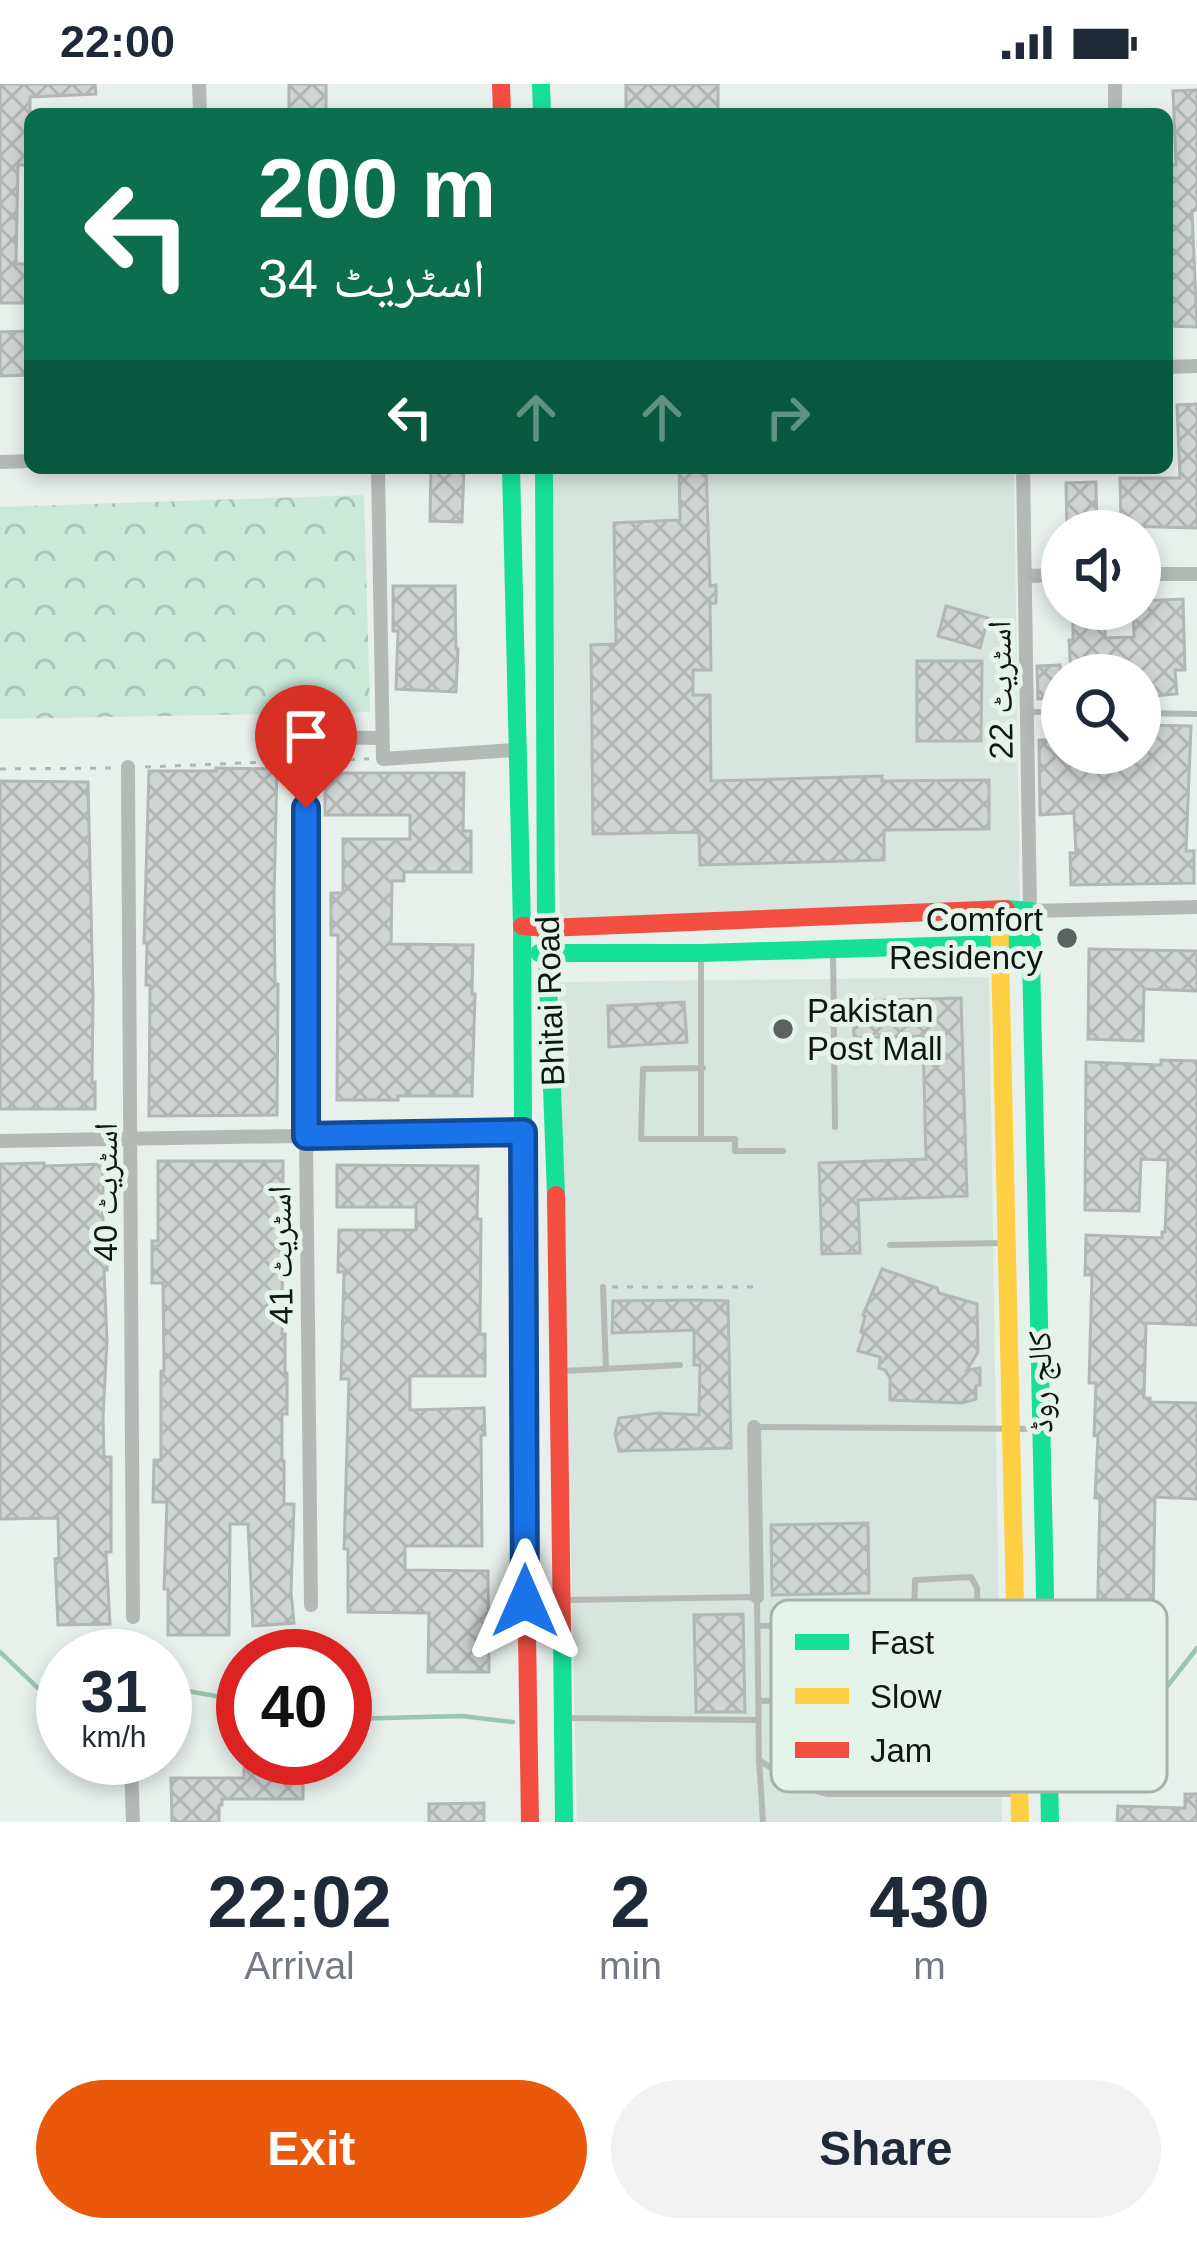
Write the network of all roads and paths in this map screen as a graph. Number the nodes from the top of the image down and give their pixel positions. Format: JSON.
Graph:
{"nodes":[{"id":1,"x":378,"y":474,"type":"edge"},
{"id":2,"x":511,"y":474,"type":"edge"},
{"id":3,"x":544,"y":474,"type":"edge"},
{"id":4,"x":1023,"y":474,"type":"edge"},
{"id":5,"x":1161,"y":574,"type":"edge"},
{"id":6,"x":1197,"y":574,"type":"edge"},
{"id":7,"x":1026,"y":576,"type":"junction"},
{"id":8,"x":1041,"y":576,"type":"edge"},
{"id":9,"x":1027,"y":712,"type":"junction"},
{"id":10,"x":1041,"y":712,"type":"edge"},
{"id":11,"x":1161,"y":713,"type":"edge"},
{"id":12,"x":1197,"y":714,"type":"edge"},
{"id":13,"x":381,"y":737,"type":"junction"},
{"id":14,"x":515,"y":750,"type":"junction"},
{"id":15,"x":383,"y":759,"type":"junction"},
{"id":16,"x":305,"y":760,"type":"junction"},
{"id":17,"x":128,"y":767,"type":"junction"},
{"id":18,"x":0,"y":769,"type":"edge"},
{"id":19,"x":1197,"y":907,"type":"edge"},
{"id":20,"x":999,"y":909,"type":"junction"},
{"id":21,"x":1030,"y":910,"type":"junction"},
{"id":22,"x":522,"y":926,"type":"junction"},
{"id":23,"x":546,"y":928,"type":"junction"},
{"id":24,"x":1032,"y":943,"type":"junction"},
{"id":25,"x":1000,"y":944,"type":"junction"},
{"id":26,"x":833,"y":950,"type":"junction"},
{"id":27,"x":522,"y":953,"type":"junction"},
{"id":28,"x":548,"y":953,"type":"junction"},
{"id":29,"x":701,"y":953,"type":"junction"},
{"id":30,"x":703,"y":1068,"type":"junction"},
{"id":31,"x":835,"y":1126,"type":"dead end"},
{"id":32,"x":523,"y":1132,"type":"junction"},
{"id":33,"x":554,"y":1132,"type":"junction"},
{"id":34,"x":306,"y":1136,"type":"junction"},
{"id":35,"x":132,"y":1139,"type":"junction"},
{"id":36,"x":701,"y":1139,"type":"junction"},
{"id":37,"x":0,"y":1141,"type":"edge"},
{"id":38,"x":783,"y":1151,"type":"dead end"},
{"id":39,"x":1007,"y":1244,"type":"junction"},
{"id":40,"x":890,"y":1245,"type":"dead end"},
{"id":41,"x":603,"y":1287,"type":"joint"},
{"id":42,"x":760,"y":1287,"type":"dead end"},
{"id":43,"x":680,"y":1365,"type":"dead end"},
{"id":44,"x":606,"y":1369,"type":"junction"},
{"id":45,"x":557,"y":1371,"type":"junction"},
{"id":46,"x":754,"y":1427,"type":"joint"},
{"id":47,"x":1013,"y":1429,"type":"junction"},
{"id":48,"x":1041,"y":1429,"type":"junction"},
{"id":49,"x":757,"y":1597,"type":"junction"},
{"id":50,"x":560,"y":1600,"type":"junction"},
{"id":51,"x":915,"y":1600,"type":"edge"},
{"id":52,"x":977,"y":1600,"type":"edge"},
{"id":53,"x":1015,"y":1600,"type":"edge"},
{"id":54,"x":1046,"y":1600,"type":"edge"},
{"id":55,"x":525,"y":1601,"type":"junction"},
{"id":56,"x":311,"y":1605,"type":"dead end"},
{"id":57,"x":133,"y":1617,"type":"dead end"},
{"id":58,"x":757,"y":1626,"type":"junction"},
{"id":59,"x":771,"y":1626,"type":"edge"},
{"id":60,"x":771,"y":1700,"type":"edge"},
{"id":61,"x":758,"y":1701,"type":"junction"},
{"id":62,"x":562,"y":1718,"type":"junction"},
{"id":63,"x":758,"y":1720,"type":"junction"},
{"id":64,"x":759,"y":1760,"type":"junction"},
{"id":65,"x":771,"y":1768,"type":"edge"},
{"id":66,"x":132,"y":1785,"type":"edge"},
{"id":67,"x":822,"y":1792,"type":"edge"},
{"id":68,"x":1049,"y":1792,"type":"edge"},
{"id":69,"x":1019,"y":1794,"type":"joint"},
{"id":70,"x":978,"y":1795,"type":"joint"},
{"id":71,"x":134,"y":1822,"type":"edge"},
{"id":72,"x":530,"y":1822,"type":"edge"},
{"id":73,"x":564,"y":1822,"type":"edge"},
{"id":74,"x":763,"y":1822,"type":"edge"},
{"id":75,"x":1020,"y":1822,"type":"edge"},
{"id":76,"x":1049,"y":1822,"type":"edge"}],
"edges":[{"from":1,"to":13,"type":"street"},
{"from":2,"to":14,"type":"street","name":"Bhitai Road"},
{"from":3,"to":23,"type":"street","name":"Bhitai Road"},
{"from":4,"to":7,"type":"street","name":"اسٹریٹ 22"},
{"from":5,"to":6,"type":"street"},
{"from":7,"to":8,"type":"street"},
{"from":7,"to":9,"type":"street","name":"اسٹریٹ 22"},
{"from":9,"to":10,"type":"lane"},
{"from":9,"to":21,"type":"street","name":"اسٹریٹ 22"},
{"from":11,"to":12,"type":"lane"},
{"from":13,"to":15,"type":"street"},
{"from":13,"to":16,"type":"street"},
{"from":14,"to":15,"type":"street"},
{"from":14,"to":22,"type":"street","name":"Bhitai Road"},
{"from":15,"to":16,"type":"path"},
{"from":16,"to":17,"type":"path"},
{"from":16,"to":34,"type":"street","name":"اسٹریٹ 41"},
{"from":17,"to":18,"type":"path"},
{"from":17,"to":35,"type":"street","name":"اسٹریٹ 40"},
{"from":19,"to":21,"type":"street"},
{"from":20,"to":21,"type":"street"},
{"from":20,"to":23,"type":"street"},
{"from":20,"to":25,"type":"street","name":"کالج روڈ"},
{"from":21,"to":24,"type":"street","name":"کالج روڈ"},
{"from":22,"to":23,"type":"street"},
{"from":22,"to":27,"type":"street","name":"Bhitai Road"},
{"from":23,"to":28,"type":"street","name":"Bhitai Road"},
{"from":24,"to":25,"type":"street"},
{"from":24,"to":48,"type":"street","name":"کالج روڈ"},
{"from":25,"to":26,"type":"street"},
{"from":25,"to":39,"type":"street","name":"کالج روڈ"},
{"from":26,"to":29,"type":"street"},
{"from":26,"to":31,"type":"lane"},
{"from":27,"to":28,"type":"street"},
{"from":27,"to":32,"type":"street","name":"Bhitai Road"},
{"from":28,"to":29,"type":"street"},
{"from":28,"to":33,"type":"street","name":"Bhitai Road"},
{"from":29,"to":30,"type":"lane"},
{"from":30,"to":36,"type":"lane"},
{"from":30,"to":36,"type":"lane"},
{"from":32,"to":33,"type":"street"},
{"from":32,"to":34,"type":"street"},
{"from":32,"to":55,"type":"street","name":"Bhitai Road"},
{"from":33,"to":45,"type":"street","name":"Bhitai Road"},
{"from":34,"to":35,"type":"street"},
{"from":34,"to":56,"type":"street","name":"اسٹریٹ 41"},
{"from":35,"to":37,"type":"street"},
{"from":35,"to":57,"type":"street","name":"اسٹریٹ 40"},
{"from":36,"to":38,"type":"lane"},
{"from":39,"to":40,"type":"lane"},
{"from":39,"to":47,"type":"street","name":"کالج روڈ"},
{"from":41,"to":42,"type":"path"},
{"from":41,"to":44,"type":"lane"},
{"from":43,"to":44,"type":"lane"},
{"from":44,"to":45,"type":"lane"},
{"from":45,"to":50,"type":"street","name":"Bhitai Road"},
{"from":46,"to":47,"type":"lane"},
{"from":46,"to":49,"type":"street"},
{"from":47,"to":48,"type":"lane"},
{"from":47,"to":53,"type":"street","name":"کالج روڈ"},
{"from":48,"to":54,"type":"street","name":"کالج روڈ"},
{"from":49,"to":50,"type":"lane"},
{"from":49,"to":58,"type":"lane"},
{"from":50,"to":55,"type":"street"},
{"from":50,"to":62,"type":"street","name":"Bhitai Road"},
{"from":51,"to":52,"type":"lane"},
{"from":55,"to":72,"type":"street","name":"Bhitai Road"},
{"from":58,"to":59,"type":"lane"},
{"from":58,"to":61,"type":"lane"},
{"from":60,"to":61,"type":"lane"},
{"from":61,"to":63,"type":"lane"},
{"from":62,"to":63,"type":"lane"},
{"from":62,"to":73,"type":"street","name":"Bhitai Road"},
{"from":63,"to":64,"type":"lane"},
{"from":64,"to":65,"type":"lane"},
{"from":64,"to":74,"type":"lane"},
{"from":66,"to":71,"type":"street"},
{"from":67,"to":70,"type":"lane"},
{"from":68,"to":76,"type":"street","name":"کالج روڈ"},
{"from":69,"to":70,"type":"lane"},
{"from":69,"to":75,"type":"street","name":"کالج روڈ"}]}
